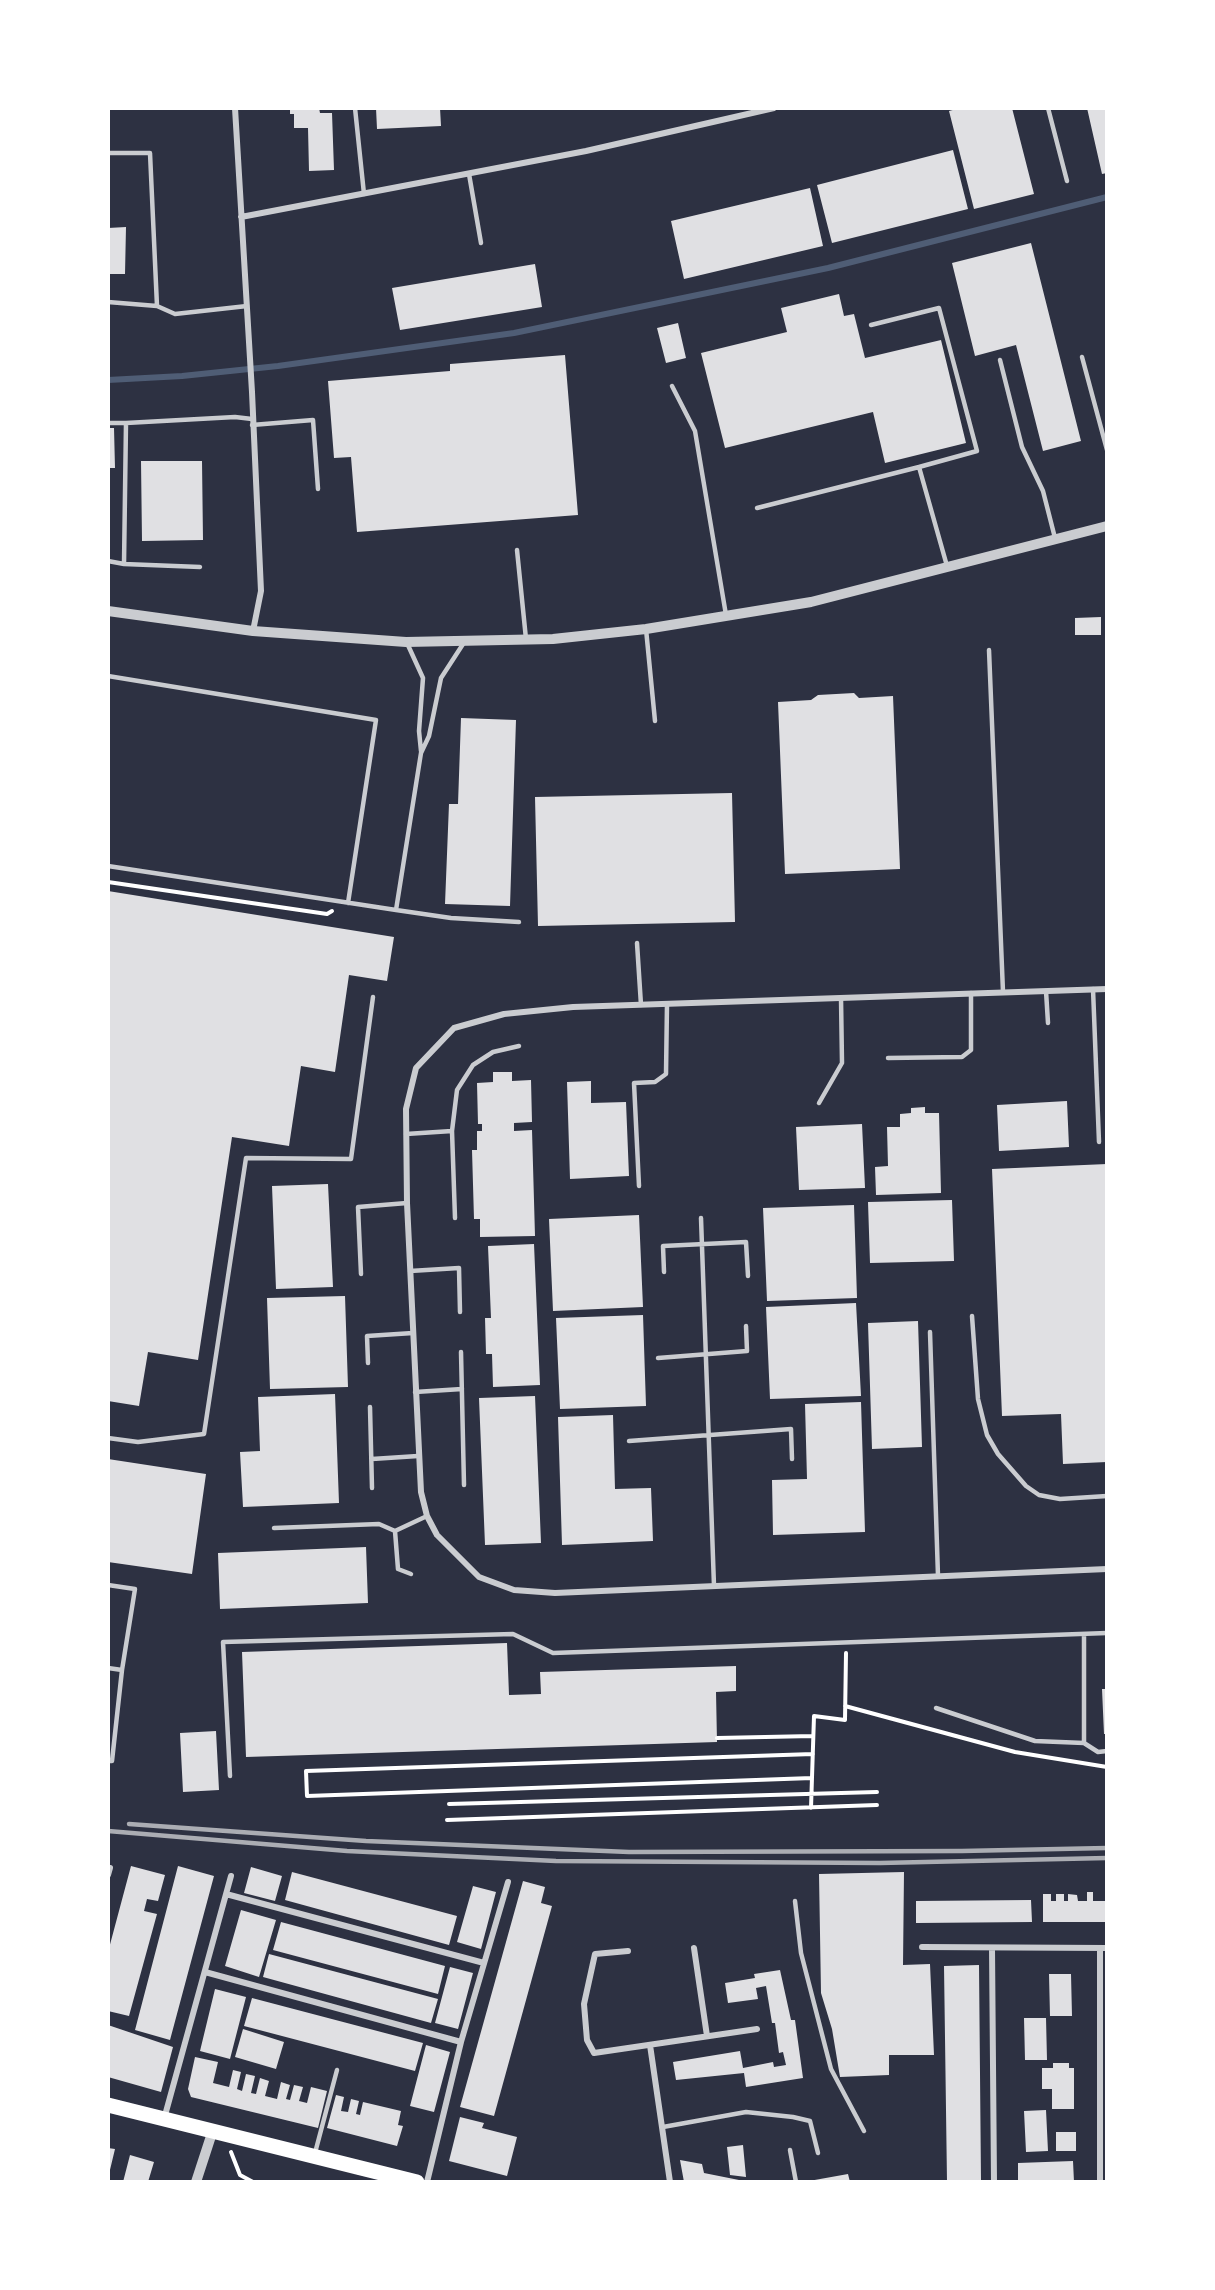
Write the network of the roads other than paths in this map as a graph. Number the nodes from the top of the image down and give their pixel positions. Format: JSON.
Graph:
{"nodes":[{"id":1,"x":235,"y":108,"type":"edge"},
{"id":2,"x":355,"y":108,"type":"edge"},
{"id":3,"x":774,"y":108,"type":"edge"},
{"id":4,"x":1048,"y":108,"type":"edge"},
{"id":5,"x":108,"y":153,"type":"edge"},
{"id":6,"x":469,"y":174,"type":"junction"},
{"id":7,"x":1067,"y":181,"type":"dead end"},
{"id":8,"x":364,"y":194,"type":"junction"},
{"id":9,"x":241,"y":217,"type":"junction"},
{"id":10,"x":482,"y":243,"type":"dead end"},
{"id":11,"x":108,"y":302,"type":"edge"},
{"id":12,"x":157,"y":306,"type":"junction"},
{"id":13,"x":247,"y":306,"type":"junction"},
{"id":14,"x":871,"y":325,"type":"dead end"},
{"id":15,"x":1082,"y":357,"type":"dead end"},
{"id":16,"x":1000,"y":360,"type":"dead end"},
{"id":17,"x":672,"y":386,"type":"dead end"},
{"id":18,"x":252,"y":422,"type":"junction"},
{"id":19,"x":108,"y":423,"type":"edge"},
{"id":20,"x":126,"y":423,"type":"junction"},
{"id":21,"x":1107,"y":450,"type":"edge"},
{"id":22,"x":919,"y":467,"type":"junction"},
{"id":23,"x":318,"y":489,"type":"dead end"},
{"id":24,"x":757,"y":508,"type":"dead end"},
{"id":25,"x":1107,"y":526,"type":"edge"},
{"id":26,"x":1056,"y":540,"type":"junction"},
{"id":27,"x":517,"y":550,"type":"dead end"},
{"id":28,"x":108,"y":561,"type":"edge"},
{"id":29,"x":124,"y":564,"type":"junction"},
{"id":30,"x":200,"y":567,"type":"dead end"},
{"id":31,"x":947,"y":569,"type":"junction"},
{"id":32,"x":108,"y":611,"type":"edge"},
{"id":33,"x":726,"y":617,"type":"junction"},
{"id":34,"x":646,"y":629,"type":"junction"},
{"id":35,"x":253,"y":631,"type":"junction"},
{"id":36,"x":525,"y":639,"type":"junction"},
{"id":37,"x":465,"y":641,"type":"junction"},
{"id":38,"x":406,"y":642,"type":"junction"},
{"id":39,"x":989,"y":650,"type":"dead end"},
{"id":40,"x":108,"y":676,"type":"edge"},
{"id":41,"x":655,"y":721,"type":"dead end"},
{"id":42,"x":421,"y":753,"type":"junction"},
{"id":43,"x":108,"y":866,"type":"edge"},
{"id":44,"x":348,"y":903,"type":"junction"},
{"id":45,"x":396,"y":910,"type":"junction"},
{"id":46,"x":519,"y":921,"type":"dead end"},
{"id":47,"x":637,"y":943,"type":"dead end"},
{"id":48,"x":1093,"y":989,"type":"junction"},
{"id":49,"x":1107,"y":989,"type":"edge"},
{"id":50,"x":1046,"y":991,"type":"junction"},
{"id":51,"x":1003,"y":992,"type":"junction"},
{"id":52,"x":971,"y":993,"type":"junction"},
{"id":53,"x":373,"y":998,"type":"dead end"},
{"id":54,"x":841,"y":998,"type":"junction"},
{"id":55,"x":667,"y":1004,"type":"junction"},
{"id":56,"x":641,"y":1005,"type":"junction"},
{"id":57,"x":1048,"y":1023,"type":"dead end"},
{"id":58,"x":519,"y":1046,"type":"dead end"},
{"id":59,"x":888,"y":1058,"type":"dead end"},
{"id":60,"x":819,"y":1103,"type":"dead end"},
{"id":61,"x":452,"y":1131,"type":"junction"},
{"id":62,"x":406,"y":1134,"type":"junction"},
{"id":63,"x":1099,"y":1142,"type":"dead end"},
{"id":64,"x":639,"y":1185,"type":"dead end"},
{"id":65,"x":407,"y":1203,"type":"junction"},
{"id":66,"x":455,"y":1218,"type":"dead end"},
{"id":67,"x":701,"y":1218,"type":"dead end"},
{"id":68,"x":702,"y":1244,"type":"junction"},
{"id":69,"x":410,"y":1271,"type":"junction"},
{"id":70,"x":664,"y":1272,"type":"dead end"},
{"id":71,"x":361,"y":1274,"type":"dead end"},
{"id":72,"x":748,"y":1276,"type":"dead end"},
{"id":73,"x":460,"y":1312,"type":"dead end"},
{"id":74,"x":972,"y":1316,"type":"dead end"},
{"id":75,"x":746,"y":1326,"type":"dead end"},
{"id":76,"x":930,"y":1332,"type":"dead end"},
{"id":77,"x":412,"y":1333,"type":"junction"},
{"id":78,"x":461,"y":1352,"type":"dead end"},
{"id":79,"x":706,"y":1353,"type":"junction"},
{"id":80,"x":658,"y":1358,"type":"dead end"},
{"id":81,"x":368,"y":1363,"type":"dead end"},
{"id":82,"x":462,"y":1389,"type":"junction"},
{"id":83,"x":415,"y":1392,"type":"junction"},
{"id":84,"x":370,"y":1407,"type":"dead end"},
{"id":85,"x":709,"y":1436,"type":"junction"},
{"id":86,"x":108,"y":1438,"type":"edge"},
{"id":87,"x":629,"y":1441,"type":"dead end"},
{"id":88,"x":418,"y":1456,"type":"junction"},
{"id":89,"x":372,"y":1459,"type":"junction"},
{"id":90,"x":792,"y":1459,"type":"dead end"},
{"id":91,"x":464,"y":1485,"type":"dead end"},
{"id":92,"x":372,"y":1488,"type":"dead end"},
{"id":93,"x":1107,"y":1496,"type":"edge"},
{"id":94,"x":427,"y":1516,"type":"junction"},
{"id":95,"x":274,"y":1528,"type":"dead end"},
{"id":96,"x":395,"y":1531,"type":"junction"},
{"id":97,"x":1107,"y":1569,"type":"edge"},
{"id":98,"x":411,"y":1574,"type":"dead end"},
{"id":99,"x":938,"y":1576,"type":"junction"},
{"id":100,"x":108,"y":1585,"type":"edge"},
{"id":101,"x":714,"y":1586,"type":"junction"},
{"id":102,"x":1107,"y":1633,"type":"edge"},
{"id":103,"x":1084,"y":1634,"type":"junction"},
{"id":104,"x":108,"y":1668,"type":"edge"},
{"id":105,"x":122,"y":1670,"type":"junction"},
{"id":106,"x":936,"y":1708,"type":"dead end"},
{"id":107,"x":1084,"y":1743,"type":"junction"},
{"id":108,"x":1107,"y":1751,"type":"edge"},
{"id":109,"x":108,"y":1761,"type":"edge"},
{"id":110,"x":230,"y":1776,"type":"dead end"},
{"id":111,"x":231,"y":1876,"type":"dead end"},
{"id":112,"x":508,"y":1882,"type":"dead end"},
{"id":113,"x":226,"y":1894,"type":"junction"},
{"id":114,"x":795,"y":1901,"type":"dead end"},
{"id":115,"x":922,"y":1947,"type":"dead end"},
{"id":116,"x":694,"y":1948,"type":"dead end"},
{"id":117,"x":992,"y":1948,"type":"junction"},
{"id":118,"x":1103,"y":1948,"type":"edge"},
{"id":119,"x":627,"y":1951,"type":"dead end"},
{"id":120,"x":484,"y":1963,"type":"junction"},
{"id":121,"x":205,"y":1972,"type":"junction"},
{"id":122,"x":757,"y":2029,"type":"dead end"},
{"id":123,"x":707,"y":2037,"type":"junction"},
{"id":124,"x":461,"y":2042,"type":"junction"},
{"id":125,"x":650,"y":2045,"type":"junction"},
{"id":126,"x":337,"y":2070,"type":"dead end"},
{"id":127,"x":108,"y":2105,"type":"edge"},
{"id":128,"x":164,"y":2120,"type":"junction"},
{"id":129,"x":663,"y":2127,"type":"junction"},
{"id":130,"x":864,"y":2131,"type":"dead end"},
{"id":131,"x":212,"y":2133,"type":"junction"},
{"id":132,"x":790,"y":2150,"type":"dead end"},
{"id":133,"x":818,"y":2153,"type":"dead end"},
{"id":134,"x":314,"y":2158,"type":"junction"},
{"id":135,"x":196,"y":2182,"type":"edge"},
{"id":136,"x":417,"y":2182,"type":"edge"},
{"id":137,"x":427,"y":2182,"type":"edge"},
{"id":138,"x":670,"y":2182,"type":"edge"},
{"id":139,"x":796,"y":2182,"type":"edge"},
{"id":140,"x":994,"y":2182,"type":"edge"},
{"id":141,"x":1100,"y":2182,"type":"edge"}],
"edges":[{"from":1,"to":9,"type":"street"},
{"from":2,"to":8,"type":"lane"},
{"from":3,"to":6,"type":"street"},
{"from":4,"to":7,"type":"lane"},
{"from":5,"to":12,"type":"lane"},
{"from":6,"to":8,"type":"street"},
{"from":6,"to":10,"type":"lane"},
{"from":8,"to":9,"type":"street"},
{"from":9,"to":13,"type":"street"},
{"from":11,"to":12,"type":"lane"},
{"from":12,"to":13,"type":"lane"},
{"from":13,"to":18,"type":"street"},
{"from":14,"to":22,"type":"lane"},
{"from":15,"to":21,"type":"lane"},
{"from":16,"to":26,"type":"lane"},
{"from":17,"to":33,"type":"lane"},
{"from":18,"to":20,"type":"lane"},
{"from":18,"to":23,"type":"lane"},
{"from":18,"to":35,"type":"street"},
{"from":19,"to":20,"type":"lane"},
{"from":20,"to":29,"type":"lane"},
{"from":22,"to":24,"type":"lane"},
{"from":22,"to":31,"type":"lane"},
{"from":25,"to":26,"type":"street"},
{"from":26,"to":31,"type":"street"},
{"from":27,"to":36,"type":"lane"},
{"from":28,"to":29,"type":"lane"},
{"from":29,"to":30,"type":"lane"},
{"from":31,"to":33,"type":"street"},
{"from":32,"to":35,"type":"street"},
{"from":33,"to":34,"type":"street"},
{"from":34,"to":36,"type":"street"},
{"from":34,"to":41,"type":"lane"},
{"from":35,"to":38,"type":"street"},
{"from":36,"to":37,"type":"street"},
{"from":37,"to":38,"type":"street"},
{"from":37,"to":42,"type":"lane"},
{"from":38,"to":42,"type":"lane"},
{"from":39,"to":51,"type":"lane"},
{"from":40,"to":44,"type":"lane"},
{"from":42,"to":45,"type":"lane"},
{"from":43,"to":44,"type":"lane"},
{"from":44,"to":45,"type":"lane"},
{"from":45,"to":46,"type":"lane"},
{"from":47,"to":56,"type":"lane"},
{"from":48,"to":49,"type":"street"},
{"from":48,"to":50,"type":"street"},
{"from":48,"to":63,"type":"lane"},
{"from":50,"to":51,"type":"street"},
{"from":50,"to":57,"type":"lane"},
{"from":51,"to":52,"type":"street"},
{"from":52,"to":54,"type":"street"},
{"from":52,"to":59,"type":"lane"},
{"from":53,"to":86,"type":"lane"},
{"from":54,"to":55,"type":"street"},
{"from":54,"to":60,"type":"lane"},
{"from":55,"to":56,"type":"street"},
{"from":55,"to":64,"type":"lane"},
{"from":56,"to":62,"type":"street"},
{"from":58,"to":61,"type":"lane"},
{"from":61,"to":62,"type":"lane"},
{"from":61,"to":66,"type":"lane"},
{"from":62,"to":65,"type":"street"},
{"from":65,"to":69,"type":"street"},
{"from":65,"to":71,"type":"lane"},
{"from":67,"to":68,"type":"lane"},
{"from":68,"to":70,"type":"lane"},
{"from":68,"to":72,"type":"lane"},
{"from":68,"to":79,"type":"lane"},
{"from":69,"to":73,"type":"lane"},
{"from":69,"to":77,"type":"street"},
{"from":74,"to":93,"type":"lane"},
{"from":75,"to":79,"type":"lane"},
{"from":76,"to":99,"type":"lane"},
{"from":77,"to":81,"type":"lane"},
{"from":77,"to":83,"type":"street"},
{"from":78,"to":82,"type":"lane"},
{"from":79,"to":80,"type":"lane"},
{"from":79,"to":85,"type":"lane"},
{"from":82,"to":83,"type":"lane"},
{"from":82,"to":91,"type":"lane"},
{"from":83,"to":88,"type":"street"},
{"from":84,"to":89,"type":"lane"},
{"from":85,"to":87,"type":"lane"},
{"from":85,"to":90,"type":"lane"},
{"from":85,"to":101,"type":"lane"},
{"from":88,"to":89,"type":"lane"},
{"from":88,"to":94,"type":"street"},
{"from":89,"to":92,"type":"lane"},
{"from":94,"to":96,"type":"lane"},
{"from":94,"to":101,"type":"street"},
{"from":95,"to":96,"type":"lane"},
{"from":96,"to":98,"type":"lane"},
{"from":97,"to":99,"type":"street"},
{"from":99,"to":101,"type":"street"},
{"from":100,"to":105,"type":"lane"},
{"from":102,"to":103,"type":"lane"},
{"from":103,"to":107,"type":"lane"},
{"from":103,"to":110,"type":"lane"},
{"from":104,"to":105,"type":"lane"},
{"from":105,"to":109,"type":"lane"},
{"from":106,"to":107,"type":"lane"},
{"from":107,"to":108,"type":"lane"},
{"from":111,"to":113,"type":"street"},
{"from":112,"to":120,"type":"street"},
{"from":113,"to":120,"type":"street"},
{"from":113,"to":121,"type":"street"},
{"from":114,"to":130,"type":"lane"},
{"from":115,"to":117,"type":"street"},
{"from":116,"to":123,"type":"street"},
{"from":117,"to":118,"type":"street"},
{"from":117,"to":140,"type":"street"},
{"from":118,"to":141,"type":"street"},
{"from":119,"to":125,"type":"street"},
{"from":120,"to":124,"type":"street"},
{"from":121,"to":124,"type":"street"},
{"from":121,"to":128,"type":"street"},
{"from":122,"to":123,"type":"street"},
{"from":123,"to":125,"type":"street"},
{"from":124,"to":137,"type":"street"},
{"from":125,"to":129,"type":"street"},
{"from":126,"to":134,"type":"lane"},
{"from":127,"to":128,"type":"main road"},
{"from":128,"to":131,"type":"main road"},
{"from":129,"to":133,"type":"lane"},
{"from":129,"to":138,"type":"street"},
{"from":131,"to":134,"type":"main road"},
{"from":131,"to":135,"type":"street"},
{"from":132,"to":139,"type":"lane"},
{"from":134,"to":136,"type":"main road"}]}
